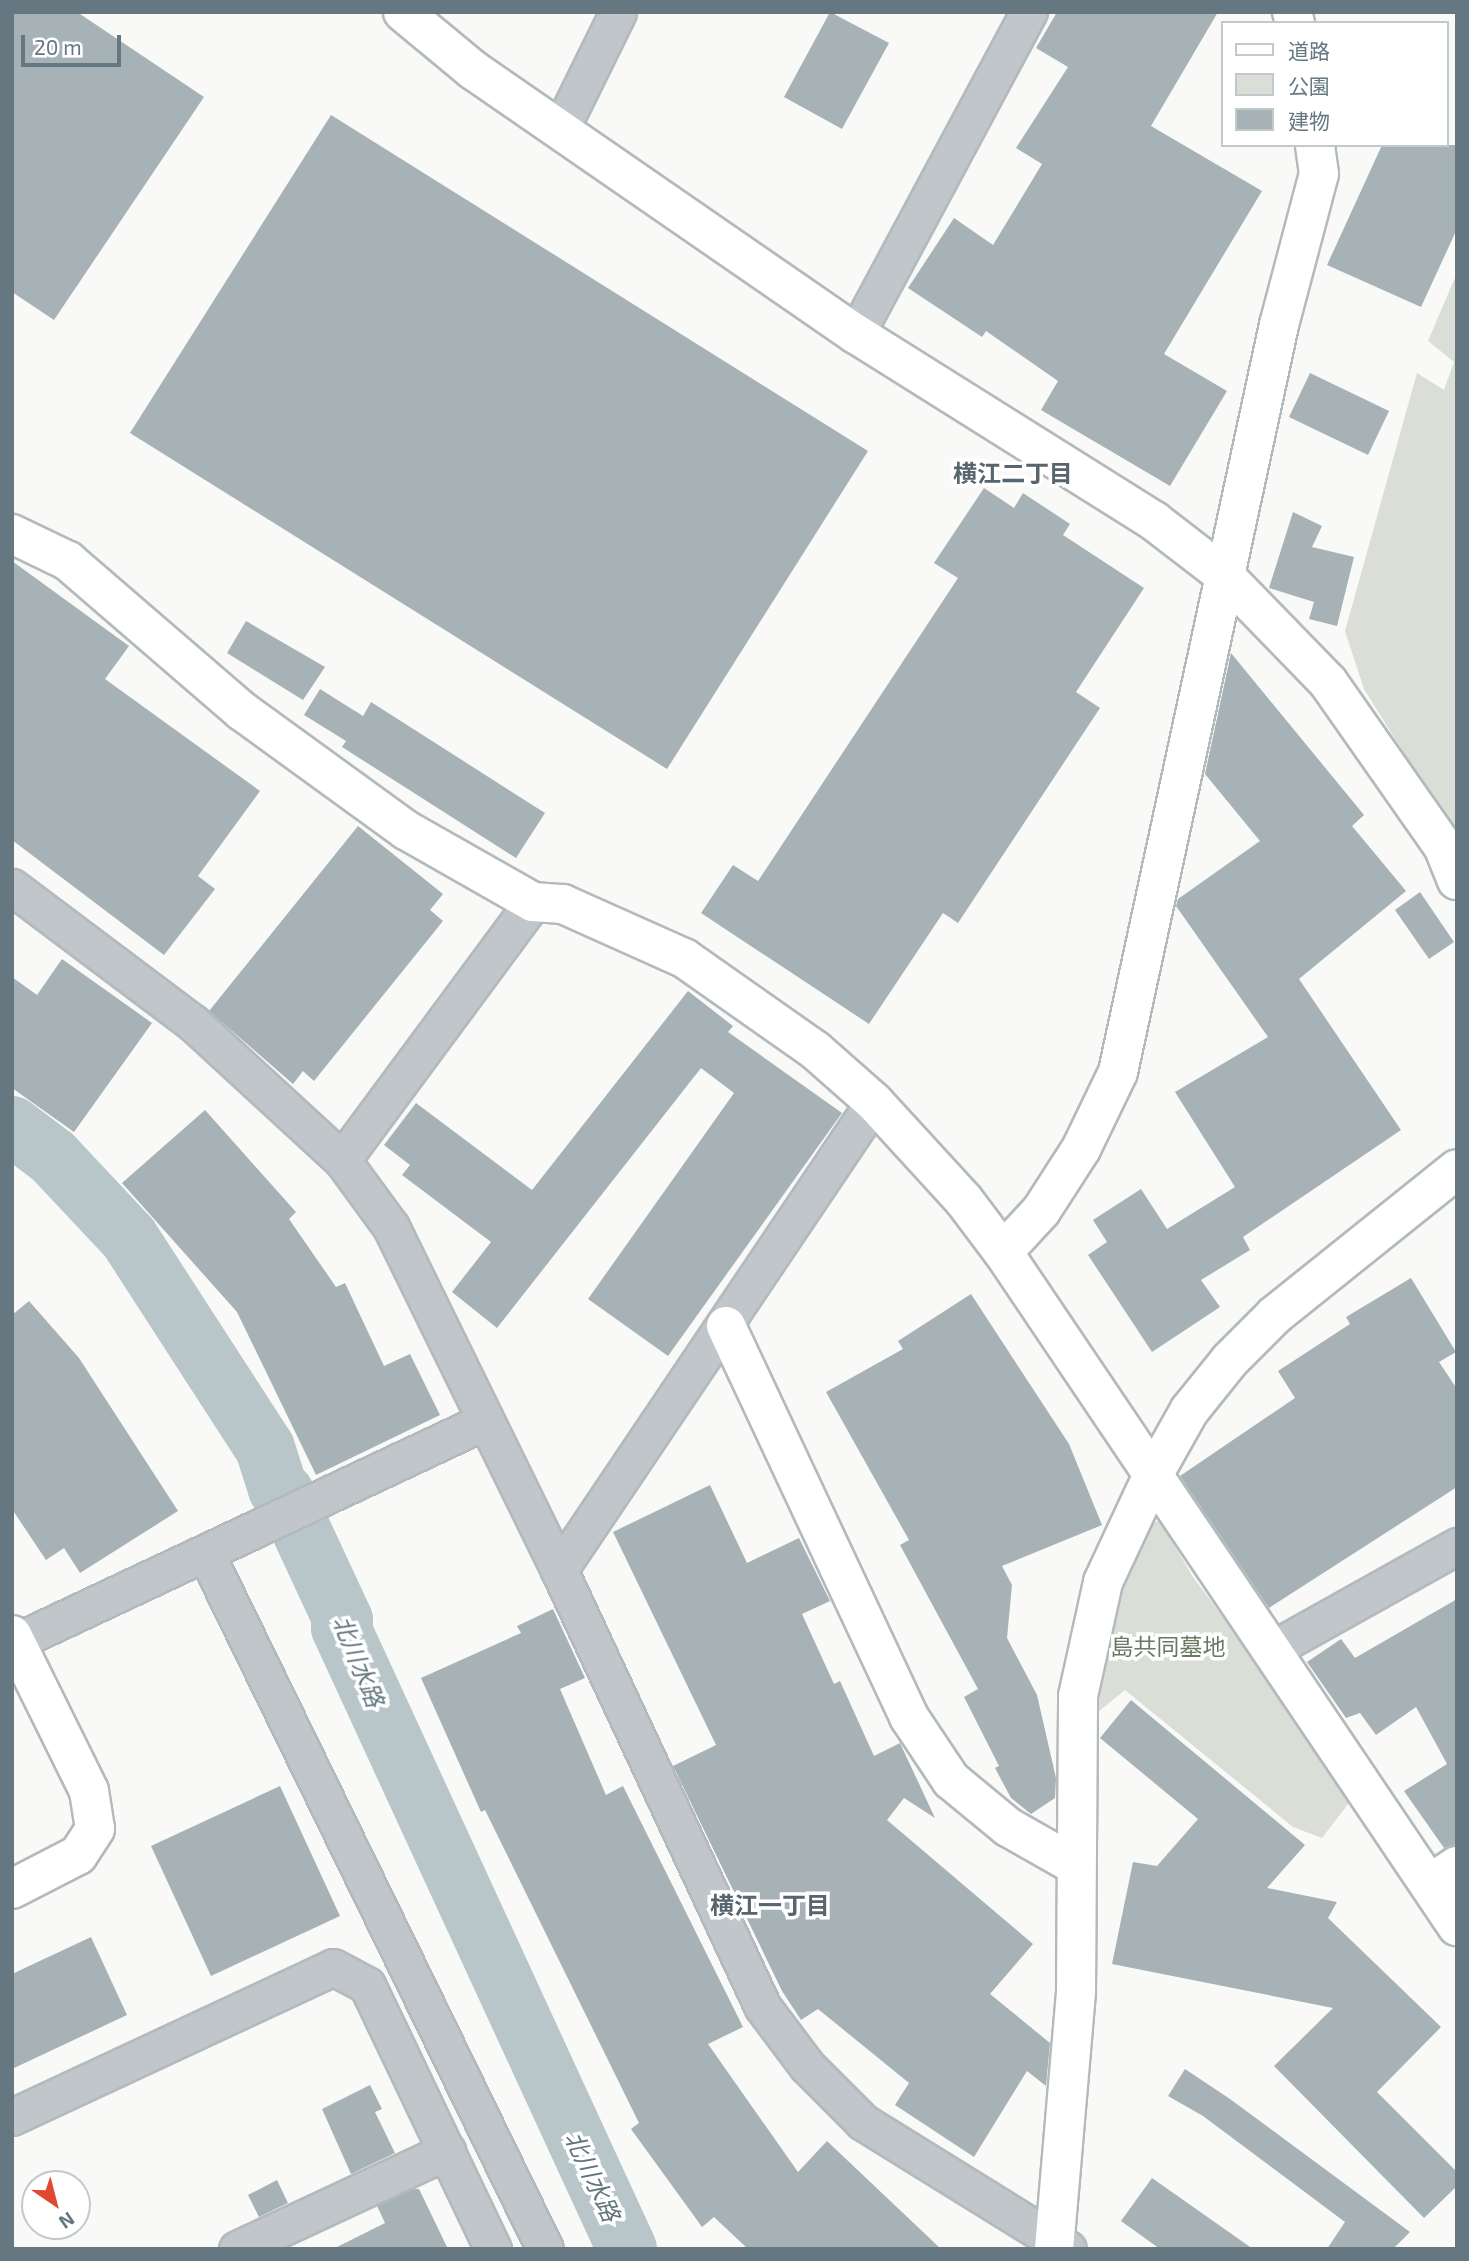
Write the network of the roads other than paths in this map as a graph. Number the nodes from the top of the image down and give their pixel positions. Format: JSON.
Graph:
{"nodes":[{"id":1,"x":403,"y":12,"type":"edge"},
{"id":2,"x":618,"y":12,"type":"edge"},
{"id":3,"x":1029,"y":12,"type":"edge"},
{"id":4,"x":560,"y":130,"type":"junction"},
{"id":5,"x":1315,"y":147,"type":"edge"},
{"id":6,"x":856,"y":334,"type":"junction"},
{"id":7,"x":12,"y":534,"type":"edge"},
{"id":8,"x":1224,"y":575,"type":"junction"},
{"id":9,"x":1457,"y":880,"type":"edge"},
{"id":10,"x":12,"y":887,"type":"edge"},
{"id":11,"x":533,"y":902,"type":"junction"},
{"id":12,"x":874,"y":1102,"type":"junction"},
{"id":13,"x":342,"y":1160,"type":"junction"},
{"id":14,"x":1457,"y":1170,"type":"edge"},
{"id":15,"x":1003,"y":1252,"type":"junction"},
{"id":16,"x":726,"y":1325,"type":"junction"},
{"id":17,"x":485,"y":1420,"type":"junction"},
{"id":18,"x":1152,"y":1477,"type":"junction"},
{"id":19,"x":1457,"y":1546,"type":"edge"},
{"id":20,"x":206,"y":1554,"type":"junction"},
{"id":21,"x":559,"y":1570,"type":"junction"},
{"id":22,"x":14,"y":1639,"type":"edge"},
{"id":23,"x":1272,"y":1650,"type":"junction"},
{"id":24,"x":1075,"y":1865,"type":"junction"},
{"id":25,"x":1443,"y":1875,"type":"edge"},
{"id":26,"x":12,"y":1889,"type":"edge"},
{"id":27,"x":1457,"y":1926,"type":"edge"},
{"id":28,"x":12,"y":2117,"type":"edge"},
{"id":29,"x":447,"y":2151,"type":"junction"},
{"id":30,"x":1059,"y":2246,"type":"edge"},
{"id":31,"x":237,"y":2249,"type":"edge"},
{"id":32,"x":493,"y":2249,"type":"edge"},
{"id":33,"x":545,"y":2249,"type":"edge"}],
"edges":[{"from":1,"to":4,"type":"street"},
{"from":2,"to":4,"type":"street"},
{"from":3,"to":6,"type":"street"},
{"from":4,"to":6,"type":"street"},
{"from":5,"to":8,"type":"street"},
{"from":6,"to":8,"type":"street"},
{"from":7,"to":11,"type":"street"},
{"from":8,"to":9,"type":"street"},
{"from":8,"to":15,"type":"street"},
{"from":10,"to":13,"type":"street"},
{"from":11,"to":12,"type":"street"},
{"from":11,"to":13,"type":"street"},
{"from":12,"to":15,"type":"street"},
{"from":12,"to":16,"type":"street"},
{"from":13,"to":17,"type":"street"},
{"from":14,"to":18,"type":"street"},
{"from":15,"to":18,"type":"street"},
{"from":16,"to":21,"type":"street"},
{"from":16,"to":24,"type":"street"},
{"from":17,"to":20,"type":"street"},
{"from":17,"to":21,"type":"street"},
{"from":18,"to":23,"type":"street"},
{"from":18,"to":24,"type":"street"},
{"from":19,"to":23,"type":"street"},
{"from":20,"to":22,"type":"street"},
{"from":20,"to":33,"type":"street"},
{"from":21,"to":30,"type":"street"},
{"from":22,"to":26,"type":"street"},
{"from":23,"to":25,"type":"street"},
{"from":24,"to":30,"type":"street"},
{"from":25,"to":27,"type":"street"},
{"from":28,"to":29,"type":"street"},
{"from":29,"to":31,"type":"street"},
{"from":29,"to":32,"type":"street"}]}
